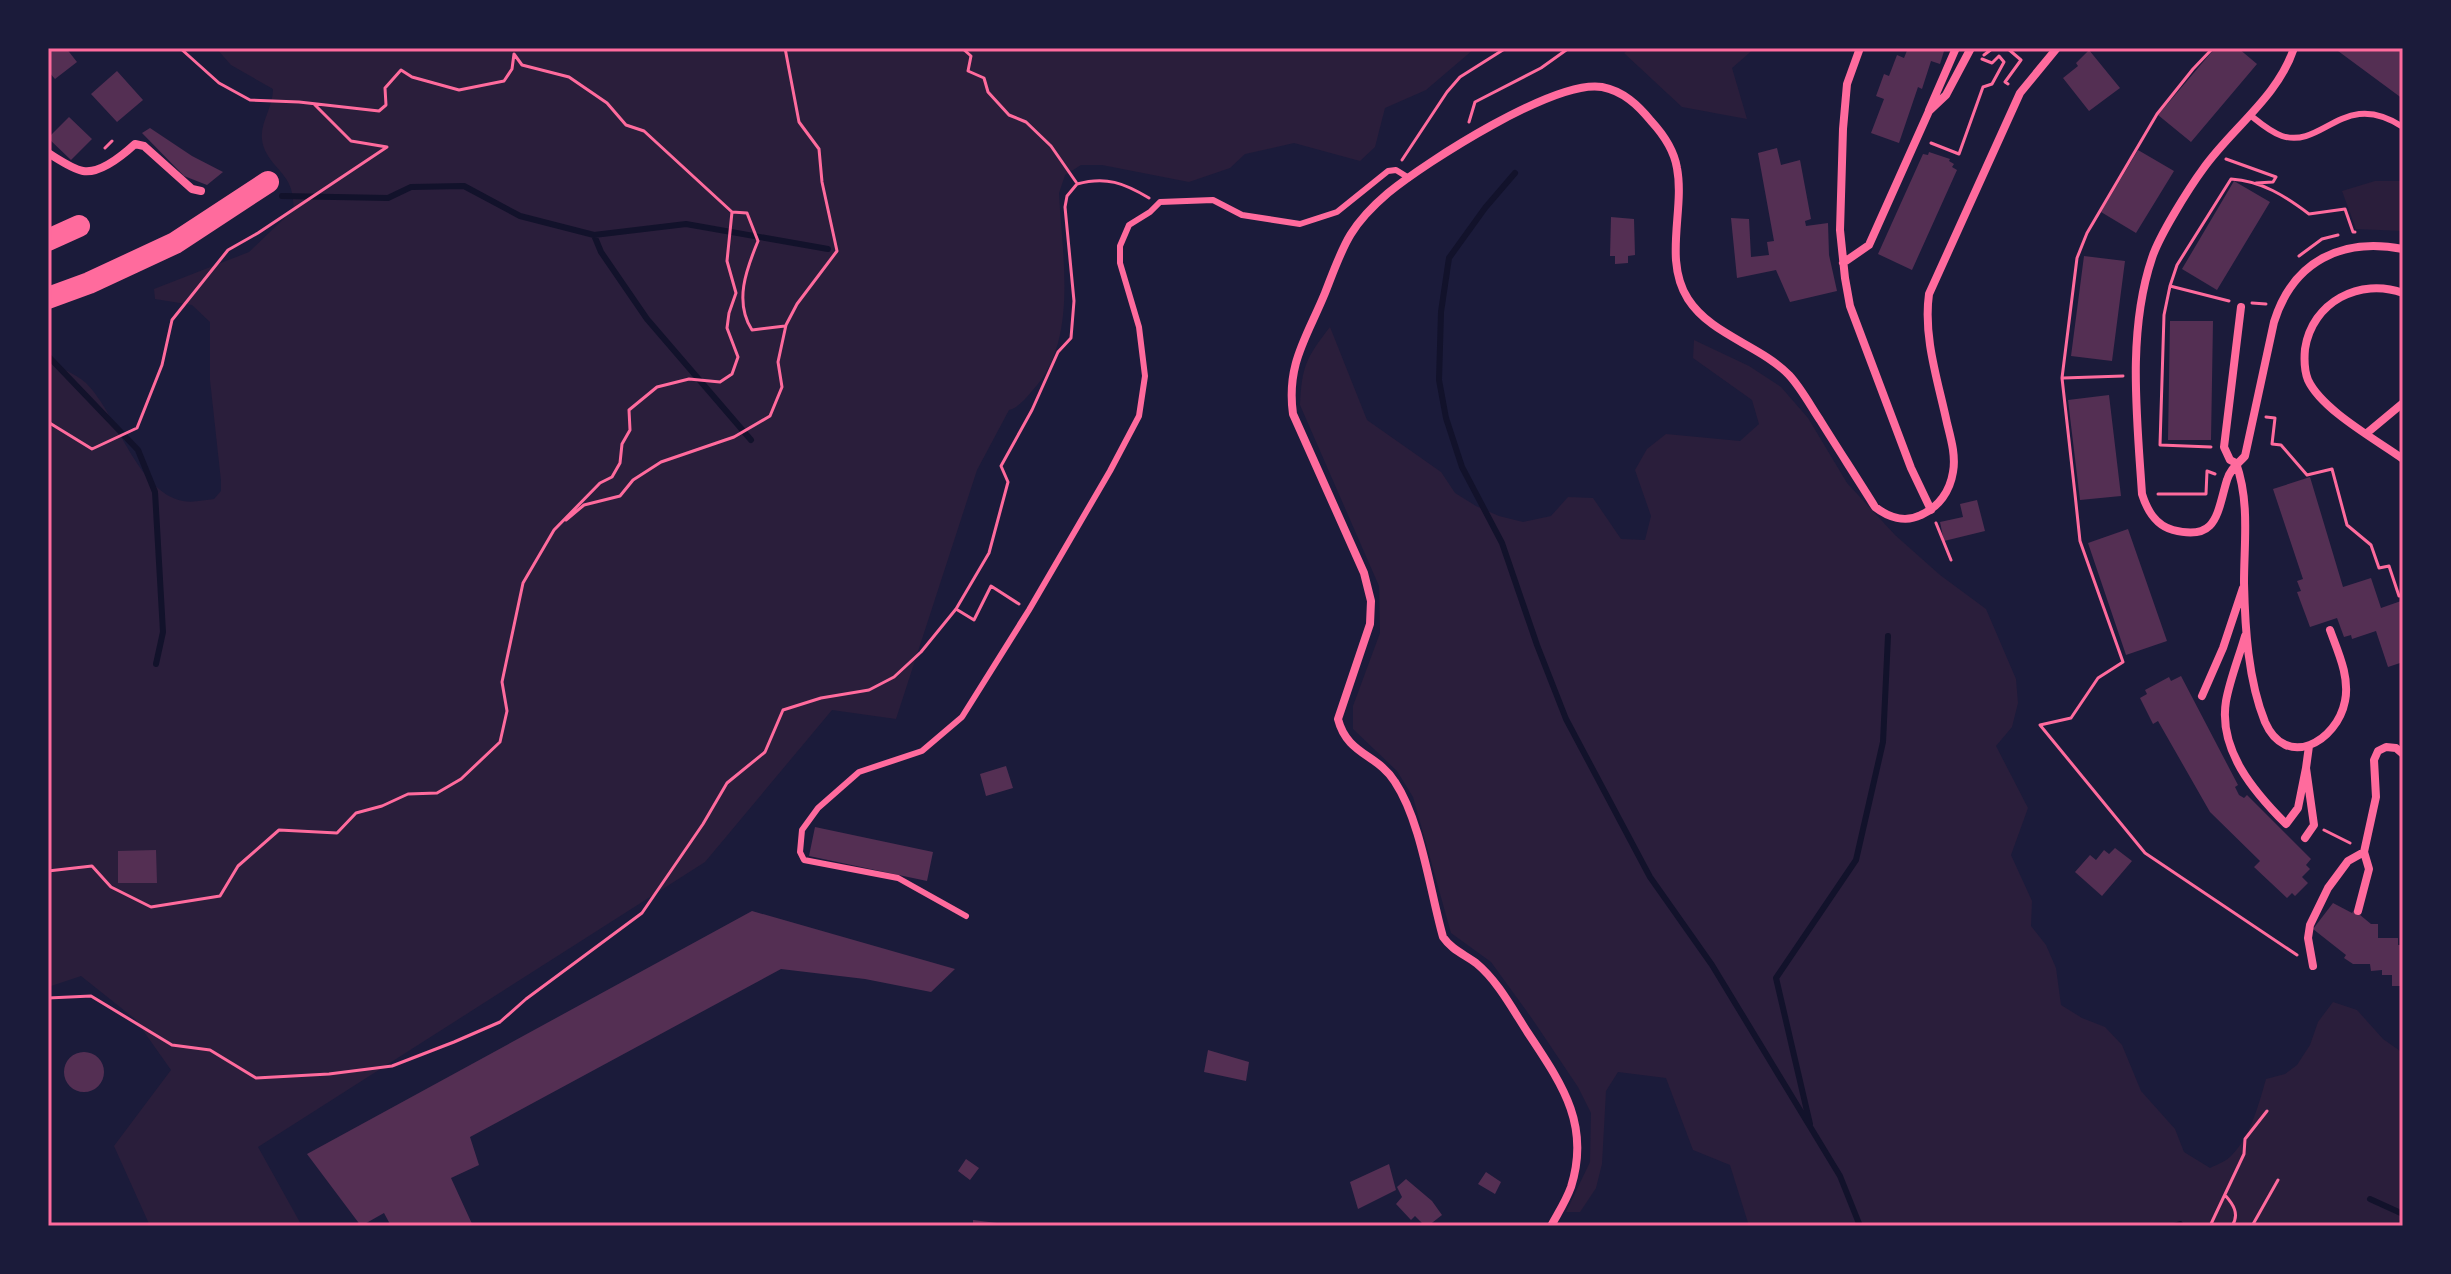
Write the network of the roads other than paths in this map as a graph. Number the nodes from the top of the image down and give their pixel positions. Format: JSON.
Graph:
{"nodes":[{"id":1,"x":1860,"y":48,"type":"edge"},
{"id":2,"x":1956,"y":48,"type":"edge"},
{"id":3,"x":1971,"y":48,"type":"edge"},
{"id":4,"x":2057,"y":48,"type":"edge"},
{"id":5,"x":2294,"y":48,"type":"edge"},
{"id":6,"x":1929,"y":111,"type":"junction"},
{"id":7,"x":2250,"y":115,"type":"junction"},
{"id":8,"x":2403,"y":127,"type":"edge"},
{"id":9,"x":48,"y":153,"type":"edge"},
{"id":10,"x":1409,"y":178,"type":"junction"},
{"id":11,"x":268,"y":182,"type":"dead end"},
{"id":12,"x":201,"y":191,"type":"dead end"},
{"id":13,"x":79,"y":226,"type":"dead end"},
{"id":14,"x":48,"y":240,"type":"edge"},
{"id":15,"x":2403,"y":249,"type":"edge"},
{"id":16,"x":1843,"y":263,"type":"junction"},
{"id":17,"x":2403,"y":293,"type":"edge"},
{"id":18,"x":48,"y":298,"type":"edge"},
{"id":19,"x":2241,"y":307,"type":"dead end"},
{"id":20,"x":2403,"y":403,"type":"edge"},
{"id":21,"x":2367,"y":433,"type":"junction"},
{"id":22,"x":2403,"y":459,"type":"edge"},
{"id":23,"x":2236,"y":463,"type":"junction"},
{"id":24,"x":1931,"y":510,"type":"junction"},
{"id":25,"x":2244,"y":584,"type":"junction"},
{"id":26,"x":2247,"y":629,"type":"junction"},
{"id":27,"x":2330,"y":630,"type":"dead end"},
{"id":28,"x":2202,"y":696,"type":"dead end"},
{"id":29,"x":2309,"y":746,"type":"junction"},
{"id":30,"x":2403,"y":754,"type":"edge"},
{"id":31,"x":2306,"y":768,"type":"junction"},
{"id":32,"x":2305,"y":838,"type":"dead end"},
{"id":33,"x":2364,"y":852,"type":"junction"},
{"id":34,"x":2358,"y":911,"type":"dead end"},
{"id":35,"x":966,"y":916,"type":"dead end"},
{"id":36,"x":2313,"y":966,"type":"road end"},
{"id":37,"x":1551,"y":1226,"type":"edge"}],
"edges":[{"from":1,"to":16,"type":"street"},
{"from":2,"to":6,"type":"street"},
{"from":3,"to":6,"type":"street"},
{"from":4,"to":24,"type":"street"},
{"from":5,"to":7,"type":"street"},
{"from":6,"to":16,"type":"street"},
{"from":7,"to":8,"type":"lane"},
{"from":7,"to":23,"type":"street"},
{"from":9,"to":12,"type":"street"},
{"from":10,"to":24,"type":"street"},
{"from":10,"to":35,"type":"lane"},
{"from":10,"to":37,"type":"street"},
{"from":11,"to":18,"type":"highway"},
{"from":13,"to":14,"type":"highway"},
{"from":15,"to":23,"type":"street"},
{"from":16,"to":24,"type":"street"},
{"from":17,"to":21,"type":"street"},
{"from":19,"to":23,"type":"street"},
{"from":20,"to":21,"type":"street"},
{"from":21,"to":22,"type":"street"},
{"from":23,"to":25,"type":"street"},
{"from":25,"to":26,"type":"street"},
{"from":25,"to":28,"type":"street"},
{"from":26,"to":29,"type":"street"},
{"from":26,"to":31,"type":"street"},
{"from":27,"to":29,"type":"street"},
{"from":29,"to":31,"type":"street"},
{"from":30,"to":33,"type":"street"},
{"from":31,"to":32,"type":"street"},
{"from":33,"to":34,"type":"street"},
{"from":33,"to":36,"type":"street"}]}
